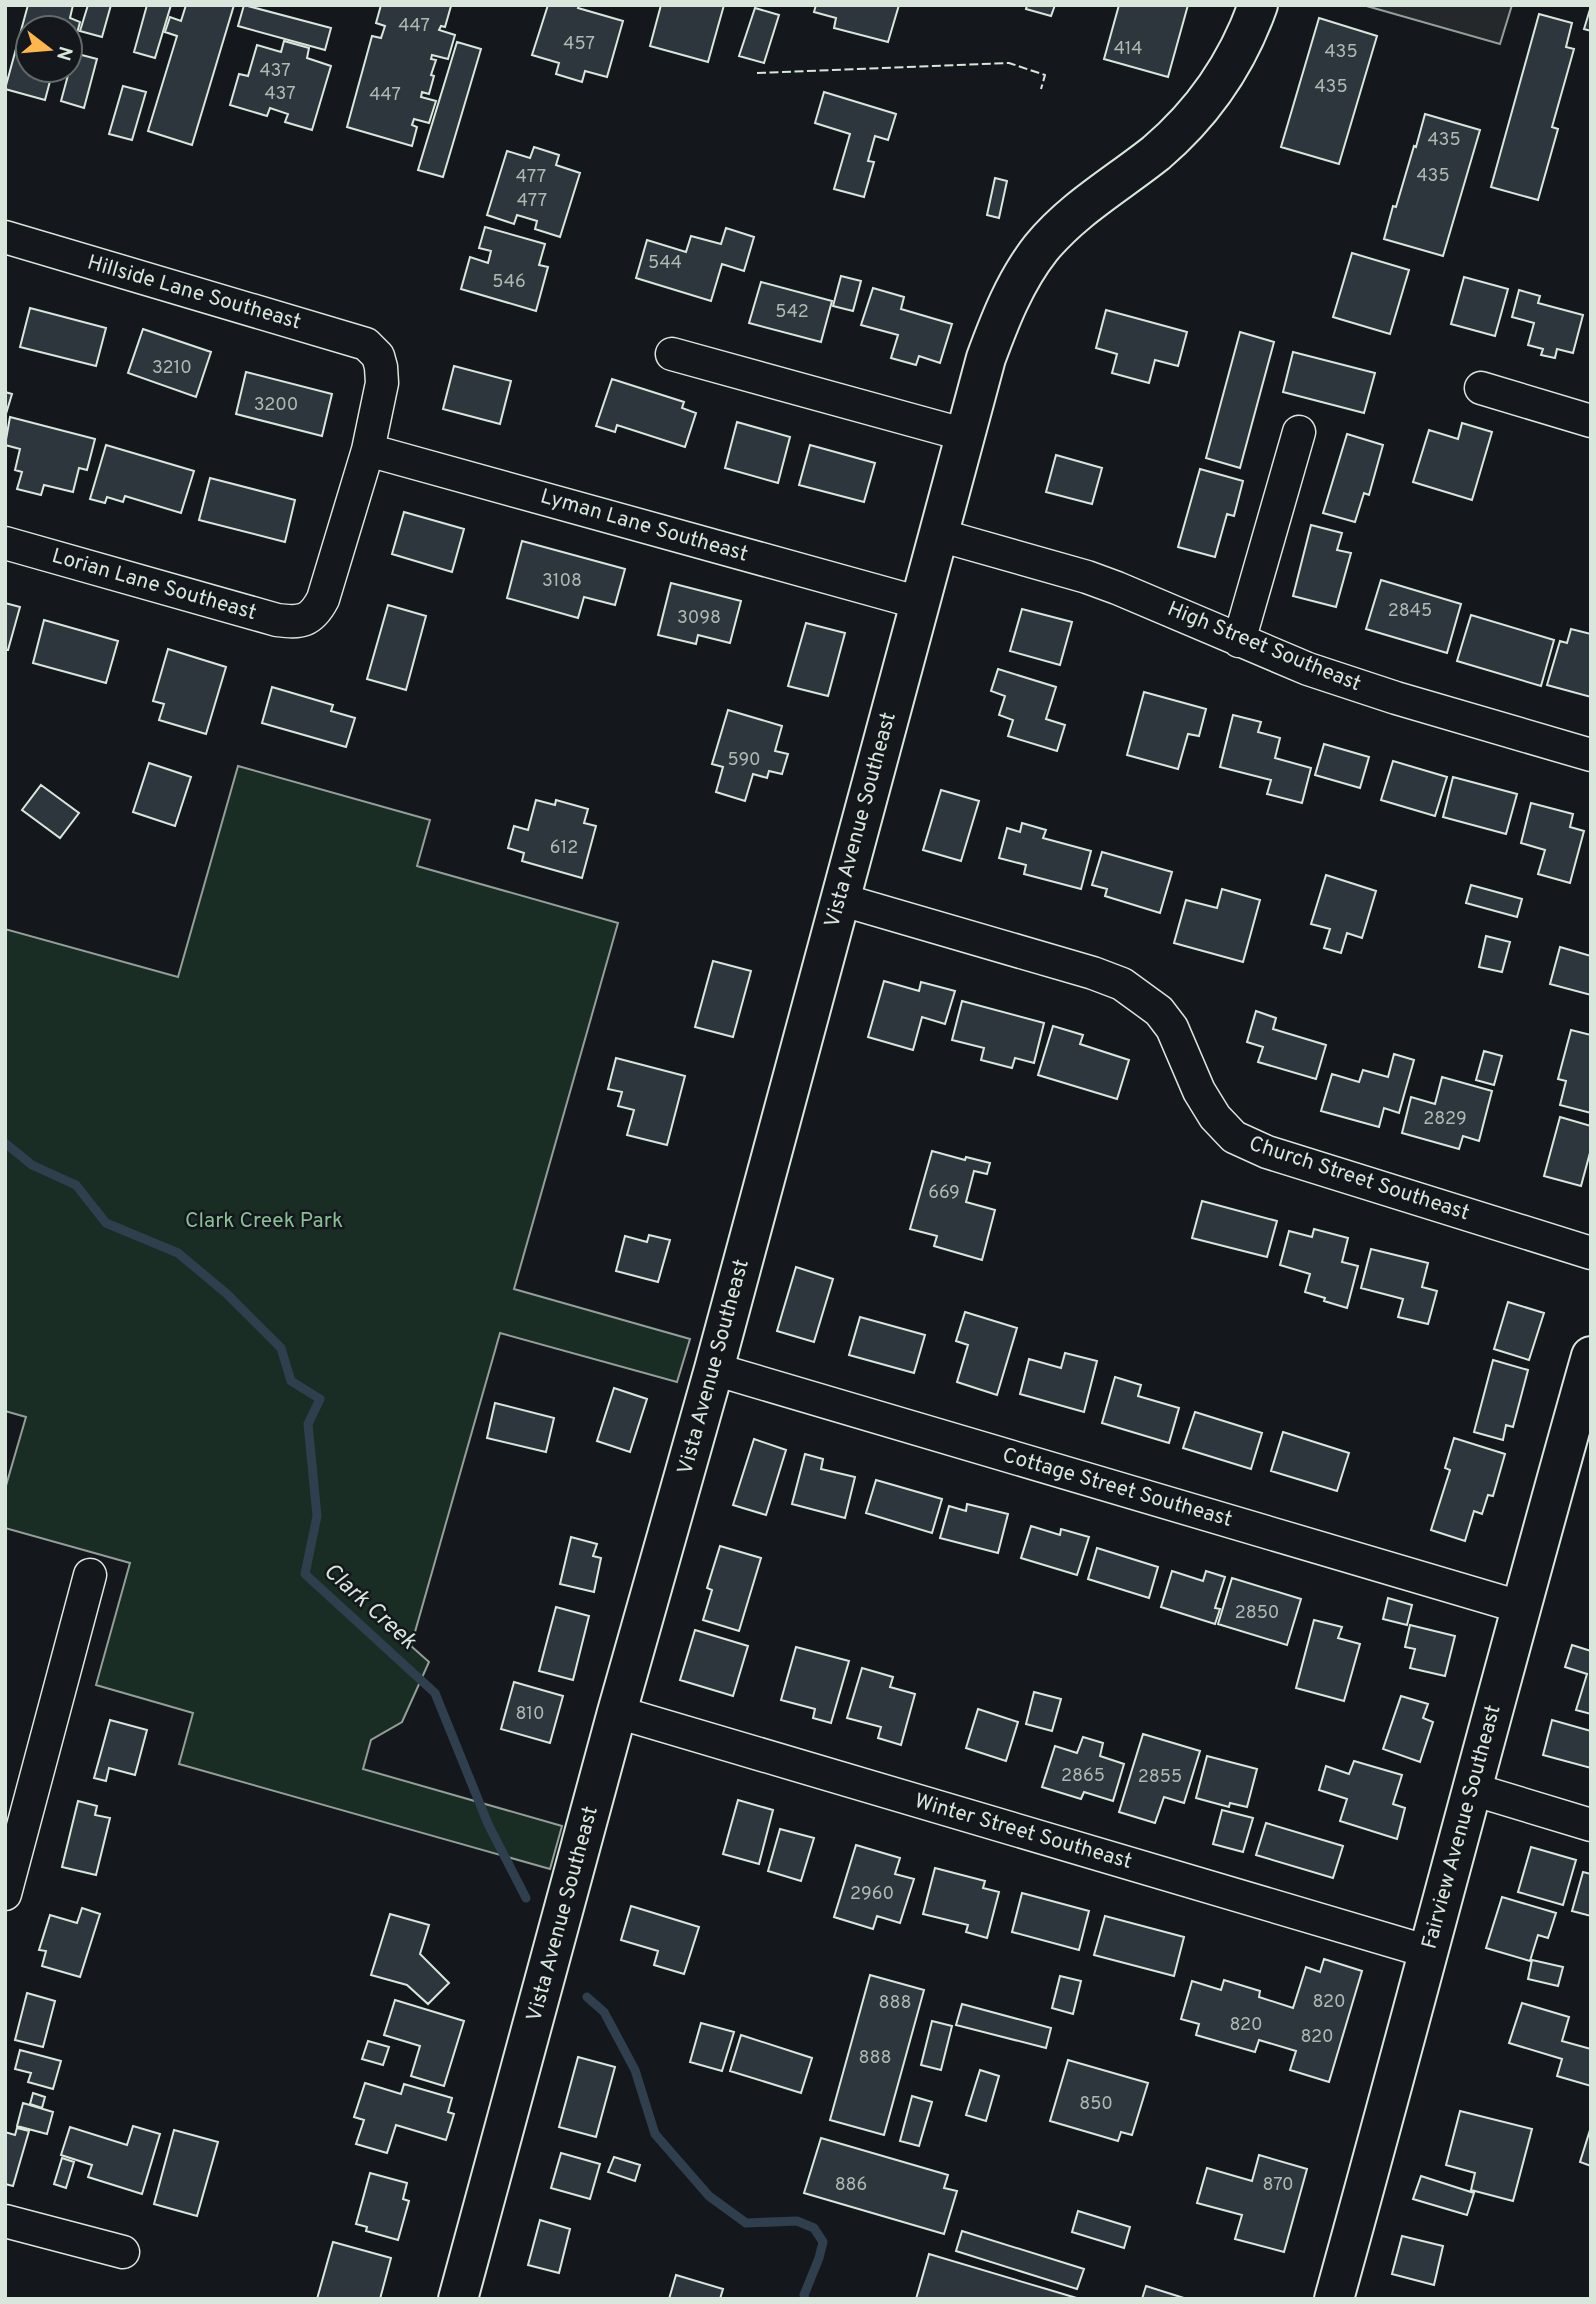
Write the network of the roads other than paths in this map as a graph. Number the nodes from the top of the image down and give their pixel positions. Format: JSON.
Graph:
{"nodes":[{"id":1,"x":1258,"y":5,"type":"edge"},
{"id":2,"x":5,"y":237,"type":"edge"},
{"id":3,"x":672,"y":354,"type":"dead end"},
{"id":4,"x":1481,"y":387,"type":"dead end"},
{"id":5,"x":1591,"y":421,"type":"edge"},
{"id":6,"x":1299,"y":432,"type":"dead end"},
{"id":7,"x":966,"y":435,"type":"junction"},
{"id":8,"x":368,"y":450,"type":"junction"},
{"id":9,"x":939,"y":535,"type":"junction"},
{"id":10,"x":5,"y":543,"type":"edge"},
{"id":11,"x":920,"y":603,"type":"junction"},
{"id":12,"x":1239,"y":641,"type":"junction"},
{"id":13,"x":1591,"y":755,"type":"edge"},
{"id":14,"x":839,"y":899,"type":"junction"},
{"id":15,"x":1591,"y":1253,"type":"edge"},
{"id":16,"x":1591,"y":1356,"type":"edge"},
{"id":17,"x":714,"y":1369,"type":"junction"},
{"id":18,"x":90,"y":1575,"type":"dead end"},
{"id":19,"x":1520,"y":1607,"type":"junction"},
{"id":20,"x":617,"y":1712,"type":"junction"},
{"id":21,"x":1472,"y":1789,"type":"junction"},
{"id":22,"x":1591,"y":1825,"type":"edge"},
{"id":23,"x":5,"y":1894,"type":"edge"},
{"id":24,"x":1429,"y":1952,"type":"junction"},
{"id":25,"x":5,"y":2221,"type":"edge"},
{"id":26,"x":123,"y":2252,"type":"dead end"},
{"id":27,"x":458,"y":2299,"type":"edge"},
{"id":28,"x":1334,"y":2299,"type":"edge"}],
"edges":[{"from":1,"to":7,"type":"main road","name":"Vista Avenue Southeast"},
{"from":2,"to":8,"type":"street","name":"Hillside Lane Southeast"},
{"from":3,"to":7,"type":"street"},
{"from":4,"to":5,"type":"street"},
{"from":6,"to":12,"type":"street"},
{"from":7,"to":9,"type":"main road","name":"Vista Avenue Southeast"},
{"from":8,"to":10,"type":"street","name":"Lorian Lane Southeast"},
{"from":8,"to":11,"type":"street","name":"Lyman Lane Southeast"},
{"from":9,"to":11,"type":"main road","name":"Vista Avenue Southeast"},
{"from":9,"to":12,"type":"street","name":"High Street Southeast"},
{"from":11,"to":14,"type":"main road","name":"Vista Avenue Southeast"},
{"from":12,"to":13,"type":"street","name":"High Street Southeast"},
{"from":14,"to":15,"type":"street","name":"Church Street Southeast"},
{"from":14,"to":17,"type":"main road","name":"Vista Avenue Southeast"},
{"from":16,"to":19,"type":"main road","name":"Fairview Avenue Southeast"},
{"from":17,"to":19,"type":"street","name":"Cottage Street Southeast"},
{"from":17,"to":20,"type":"main road","name":"Vista Avenue Southeast"},
{"from":18,"to":23,"type":"street"},
{"from":19,"to":21,"type":"main road","name":"Fairview Avenue Southeast"},
{"from":20,"to":24,"type":"street","name":"Winter Street Southeast"},
{"from":20,"to":27,"type":"main road","name":"Vista Avenue Southeast"},
{"from":21,"to":22,"type":"street"},
{"from":21,"to":24,"type":"main road","name":"Fairview Avenue Southeast"},
{"from":24,"to":28,"type":"main road","name":"Fairview Avenue Southeast"},
{"from":25,"to":26,"type":"street"}]}
